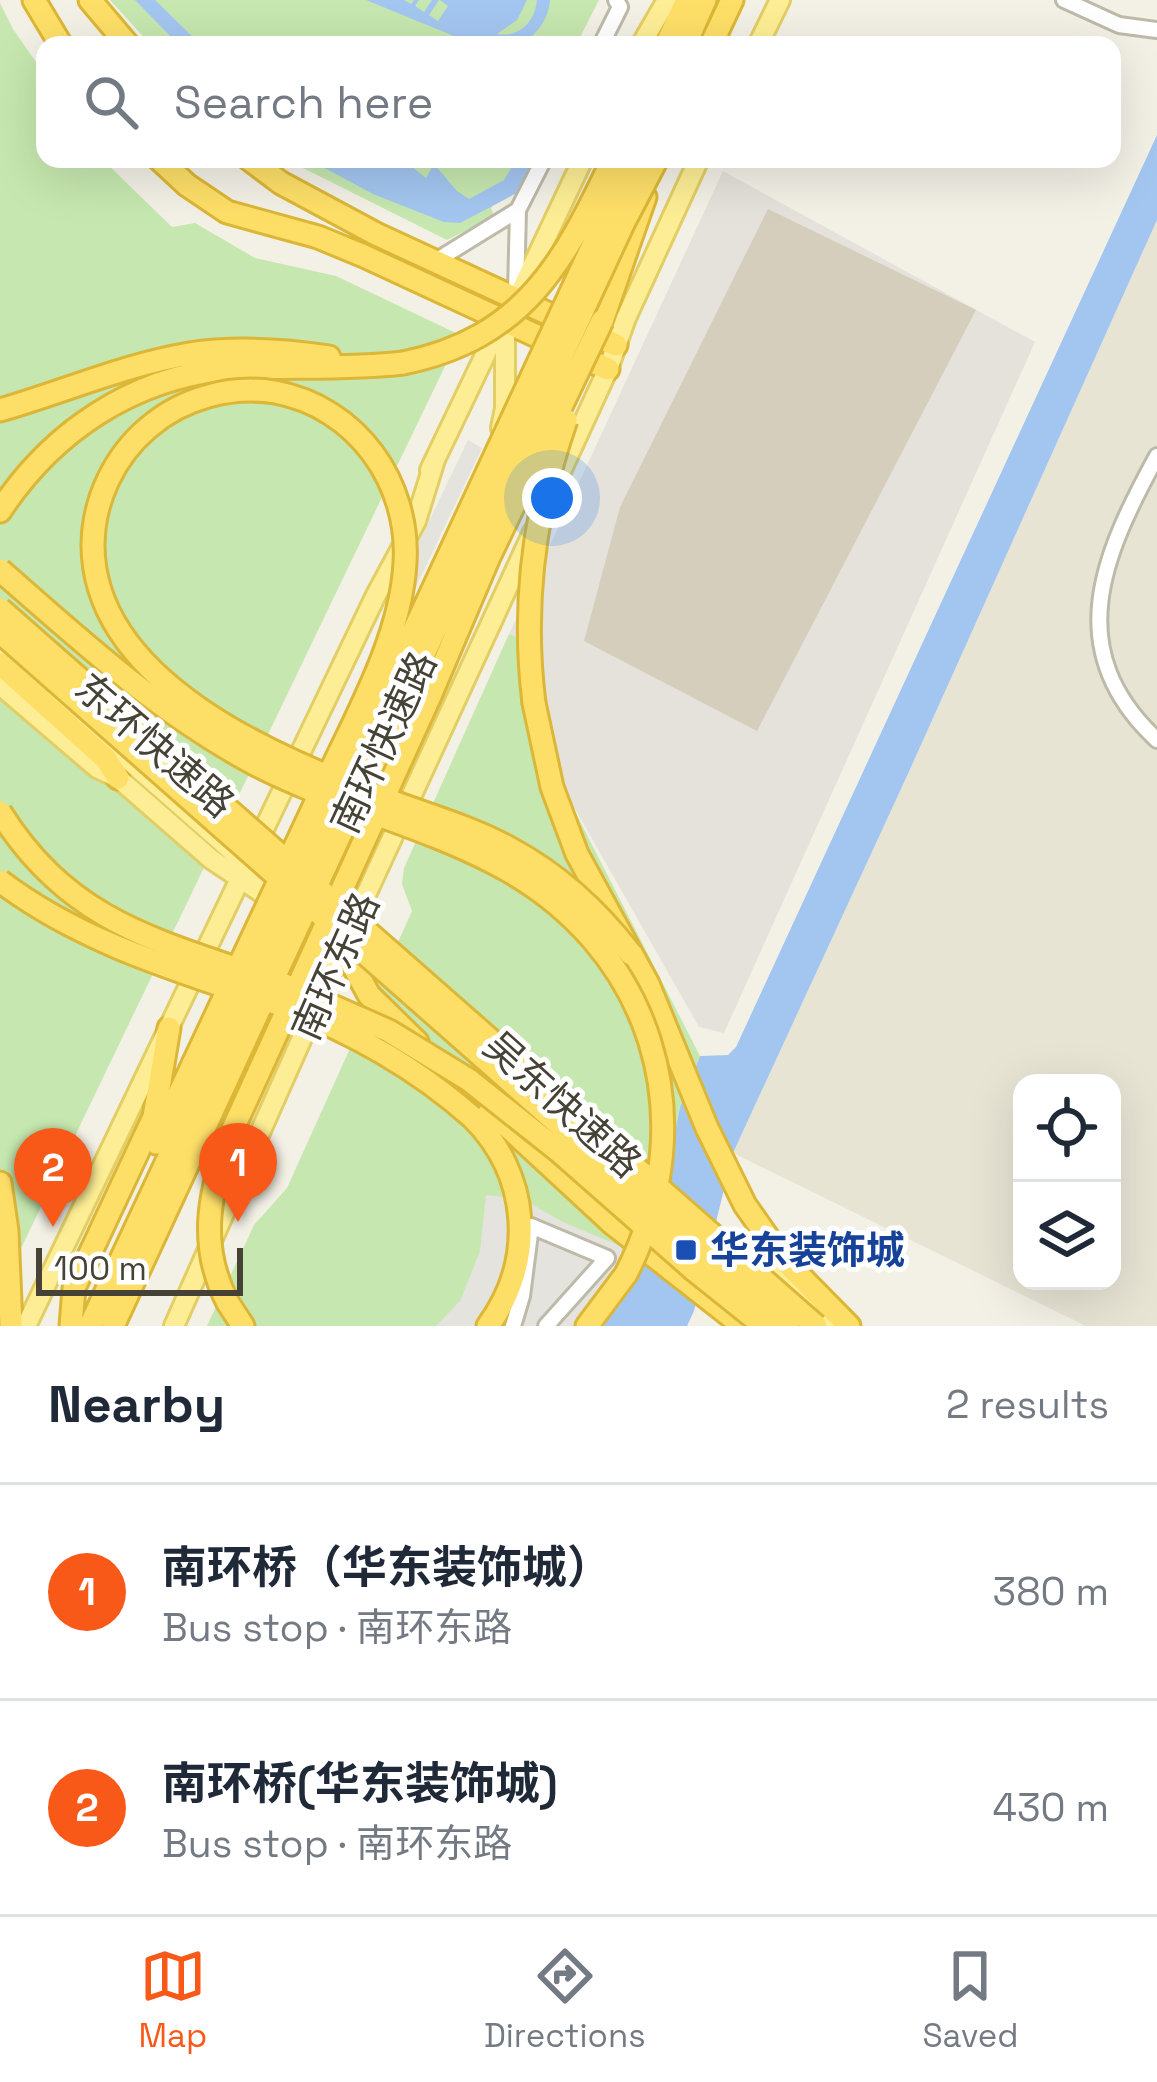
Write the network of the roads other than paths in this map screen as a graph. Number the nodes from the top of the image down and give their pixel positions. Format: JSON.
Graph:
{"nodes":[{"id":1,"x":34,"y":0,"type":"edge"},
{"id":2,"x":90,"y":0,"type":"edge"},
{"id":3,"x":652,"y":0,"type":"edge"},
{"id":4,"x":667,"y":0,"type":"edge"},
{"id":5,"x":687,"y":0,"type":"edge"},
{"id":6,"x":705,"y":0,"type":"edge"},
{"id":7,"x":732,"y":0,"type":"edge"},
{"id":8,"x":769,"y":0,"type":"edge"},
{"id":9,"x":780,"y":0,"type":"edge"},
{"id":10,"x":1064,"y":0,"type":"edge"},
{"id":11,"x":618,"y":4,"type":"edge"},
{"id":12,"x":1157,"y":30,"type":"edge"},
{"id":13,"x":56,"y":36,"type":"edge"},
{"id":14,"x":120,"y":36,"type":"edge"},
{"id":15,"x":605,"y":36,"type":"edge"},
{"id":16,"x":641,"y":36,"type":"edge"},
{"id":17,"x":644,"y":36,"type":"edge"},
{"id":18,"x":670,"y":36,"type":"edge"},
{"id":19,"x":689,"y":36,"type":"edge"},
{"id":20,"x":715,"y":36,"type":"edge"},
{"id":21,"x":756,"y":36,"type":"edge"},
{"id":22,"x":758,"y":36,"type":"edge"},
{"id":23,"x":169,"y":168,"type":"edge"},
{"id":24,"x":261,"y":168,"type":"edge"},
{"id":25,"x":540,"y":168,"type":"edge"},
{"id":26,"x":579,"y":168,"type":"edge"},
{"id":27,"x":608,"y":168,"type":"edge"},
{"id":28,"x":629,"y":168,"type":"edge"},
{"id":29,"x":653,"y":168,"type":"edge"},
{"id":30,"x":655,"y":168,"type":"edge"},
{"id":31,"x":695,"y":168,"type":"edge"},
{"id":32,"x":518,"y":211,"type":"junction"},
{"id":33,"x":434,"y":262,"type":"junction"},
{"id":34,"x":516,"y":301,"type":"junction"},
{"id":35,"x":602,"y":321,"type":"junction"},
{"id":36,"x":506,"y":322,"type":"junction"},
{"id":37,"x":616,"y":345,"type":"junction"},
{"id":38,"x":382,"y":365,"type":"junction"},
{"id":39,"x":608,"y":369,"type":"junction"},
{"id":40,"x":0,"y":410,"type":"edge"},
{"id":41,"x":1157,"y":456,"type":"edge"},
{"id":42,"x":0,"y":511,"type":"edge"},
{"id":43,"x":0,"y":570,"type":"edge"},
{"id":44,"x":0,"y":597,"type":"edge"},
{"id":45,"x":0,"y":609,"type":"edge"},
{"id":46,"x":0,"y":632,"type":"edge"},
{"id":47,"x":0,"y":647,"type":"edge"},
{"id":48,"x":0,"y":664,"type":"edge"},
{"id":49,"x":0,"y":685,"type":"edge"},
{"id":50,"x":1157,"y":740,"type":"edge"},
{"id":51,"x":118,"y":778,"type":"junction"},
{"id":52,"x":0,"y":812,"type":"edge"},
{"id":53,"x":264,"y":829,"type":"junction"},
{"id":54,"x":298,"y":859,"type":"junction"},
{"id":55,"x":243,"y":872,"type":"junction"},
{"id":56,"x":0,"y":881,"type":"edge"},
{"id":57,"x":298,"y":890,"type":"junction"},
{"id":58,"x":358,"y":911,"type":"junction"},
{"id":59,"x":343,"y":947,"type":"junction"},
{"id":60,"x":631,"y":955,"type":"junction"},
{"id":61,"x":169,"y":1028,"type":"junction"},
{"id":62,"x":0,"y":1183,"type":"edge"},
{"id":63,"x":795,"y":1292,"type":"junction"},
{"id":64,"x":760,"y":1324,"type":"edge"},
{"id":65,"x":11,"y":1326,"type":"edge"},
{"id":66,"x":26,"y":1326,"type":"edge"},
{"id":67,"x":71,"y":1326,"type":"edge"},
{"id":68,"x":90,"y":1326,"type":"edge"},
{"id":69,"x":113,"y":1326,"type":"edge"},
{"id":70,"x":174,"y":1326,"type":"edge"},
{"id":71,"x":243,"y":1326,"type":"edge"},
{"id":72,"x":488,"y":1326,"type":"edge"},
{"id":73,"x":513,"y":1326,"type":"edge"},
{"id":74,"x":546,"y":1326,"type":"edge"},
{"id":75,"x":587,"y":1326,"type":"edge"},
{"id":76,"x":788,"y":1326,"type":"edge"},
{"id":77,"x":816,"y":1326,"type":"edge"},
{"id":78,"x":833,"y":1326,"type":"edge"},
{"id":79,"x":850,"y":1326,"type":"edge"}],
"edges":[{"from":1,"to":13,"type":"highway"},
{"from":2,"to":14,"type":"highway"},
{"from":3,"to":16,"type":"main road"},
{"from":4,"to":17,"type":"main road"},
{"from":5,"to":18,"type":"highway"},
{"from":6,"to":19,"type":"highway"},
{"from":7,"to":20,"type":"highway"},
{"from":8,"to":21,"type":"main road"},
{"from":9,"to":22,"type":"main road"},
{"from":10,"to":12,"type":"street"},
{"from":11,"to":15,"type":"street"},
{"from":23,"to":36,"type":"highway"},
{"from":24,"to":33,"type":"highway"},
{"from":25,"to":32,"type":"street"},
{"from":26,"to":34,"type":"main road"},
{"from":27,"to":38,"type":"highway","bridge":true},
{"from":28,"to":68,"type":"highway","name":"南环快速路","bridge":true},
{"from":29,"to":69,"type":"highway","name":"南环快速路","bridge":true},
{"from":30,"to":35,"type":"highway","bridge":true},
{"from":31,"to":37,"type":"main road","name":"南环东路"},
{"from":32,"to":33,"type":"street"},
{"from":32,"to":34,"type":"street"},
{"from":33,"to":34,"type":"highway"},
{"from":34,"to":36,"type":"main road"},
{"from":34,"to":37,"type":"highway"},
{"from":35,"to":60,"type":"highway","bridge":true},
{"from":35,"to":71,"type":"highway","bridge":true},
{"from":36,"to":39,"type":"highway"},
{"from":36,"to":53,"type":"main road"},
{"from":36,"to":54,"type":"main road"},
{"from":37,"to":39,"type":"main road","name":"南环东路"},
{"from":38,"to":40,"type":"highway"},
{"from":38,"to":42,"type":"highway"},
{"from":39,"to":58,"type":"main road","name":"南环东路"},
{"from":41,"to":50,"type":"street"},
{"from":43,"to":75,"type":"highway","bridge":true},
{"from":44,"to":53,"type":"main road"},
{"from":45,"to":57,"type":"highway","name":"东环快速路","bridge":true},
{"from":46,"to":57,"type":"highway","name":"东环快速路","bridge":true},
{"from":47,"to":55,"type":"main road"},
{"from":48,"to":51,"type":"highway"},
{"from":49,"to":51,"type":"main road"},
{"from":51,"to":55,"type":"main road"},
{"from":52,"to":64,"type":"highway","bridge":true},
{"from":53,"to":54,"type":"main road"},
{"from":53,"to":55,"type":"main road"},
{"from":54,"to":57,"type":"main road"},
{"from":54,"to":58,"type":"main road"},
{"from":55,"to":57,"type":"main road"},
{"from":55,"to":59,"type":"main road"},
{"from":55,"to":61,"type":"main road"},
{"from":56,"to":72,"type":"highway","bridge":true},
{"from":57,"to":59,"type":"main road"},
{"from":57,"to":76,"type":"highway","name":"吴东快速路","bridge":true},
{"from":57,"to":77,"type":"highway","name":"吴东快速路","bridge":true},
{"from":58,"to":59,"type":"main road","name":"南环东路"},
{"from":58,"to":63,"type":"main road"},
{"from":59,"to":64,"type":"main road"},
{"from":59,"to":64,"type":"highway"},
{"from":59,"to":70,"type":"main road","name":"南环东路"},
{"from":60,"to":67,"type":"highway","bridge":true},
{"from":60,"to":79,"type":"highway"},
{"from":61,"to":66,"type":"main road"},
{"from":61,"to":67,"type":"highway"},
{"from":62,"to":65,"type":"highway"},
{"from":63,"to":64,"type":"street"},
{"from":63,"to":78,"type":"main road"},
{"from":73,"to":74,"type":"street"}]}
